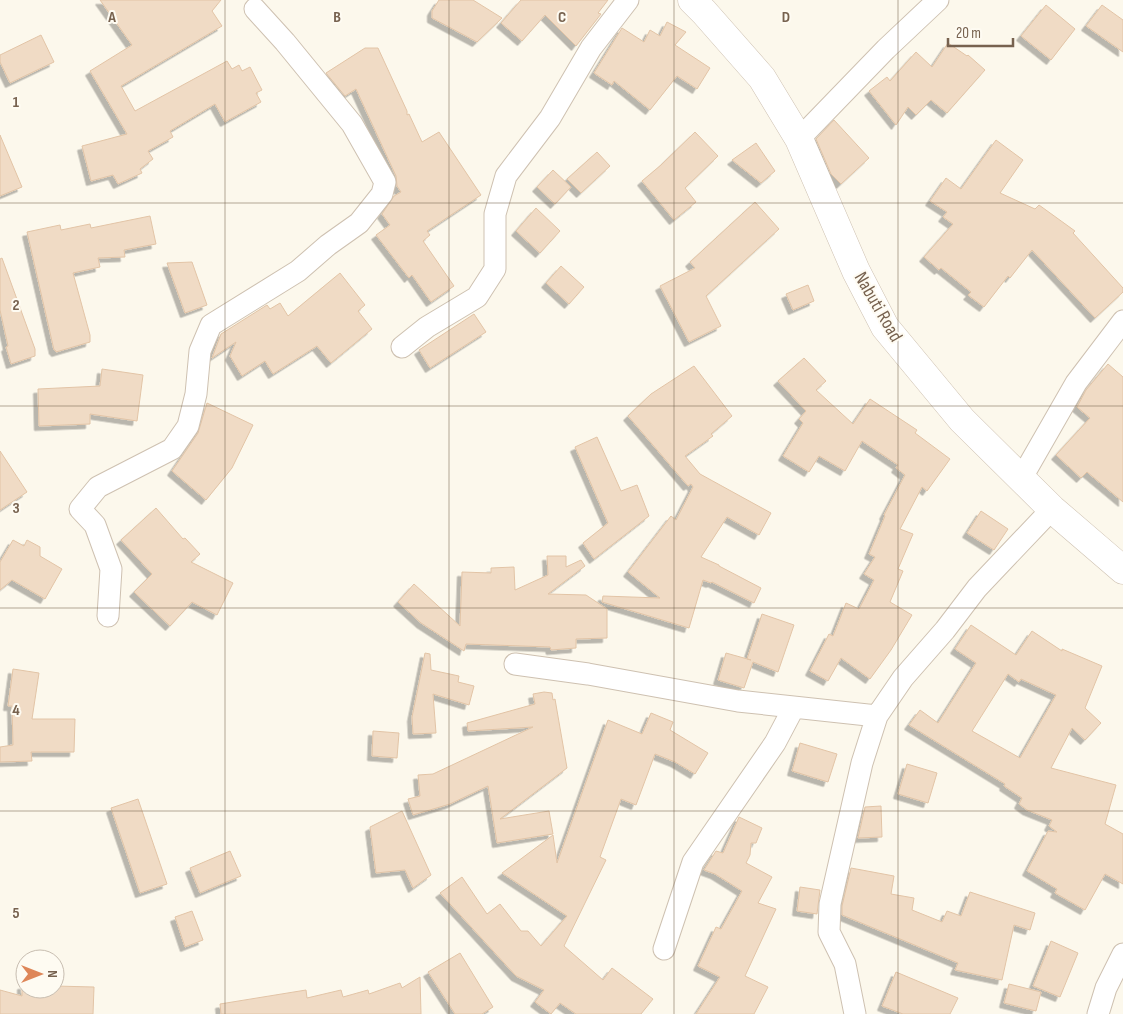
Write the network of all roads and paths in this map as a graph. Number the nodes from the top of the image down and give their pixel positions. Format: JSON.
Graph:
{"nodes":[{"id":1,"x":628,"y":0,"type":"edge"},
{"id":2,"x":692,"y":0,"type":"edge"},
{"id":3,"x":938,"y":0,"type":"edge"},
{"id":4,"x":255,"y":9,"type":"dead end"},
{"id":5,"x":799,"y":139,"type":"junction"},
{"id":6,"x":1123,"y":321,"type":"edge"},
{"id":7,"x":402,"y":347,"type":"dead end"},
{"id":8,"x":1020,"y":479,"type":"junction"},
{"id":9,"x":1052,"y":509,"type":"junction"},
{"id":10,"x":1123,"y":570,"type":"edge"},
{"id":11,"x":108,"y":616,"type":"dead end"},
{"id":12,"x":515,"y":664,"type":"dead end"},
{"id":13,"x":794,"y":707,"type":"junction"},
{"id":14,"x":877,"y":716,"type":"junction"},
{"id":15,"x":664,"y":949,"type":"dead end"},
{"id":16,"x":1123,"y":954,"type":"edge"},
{"id":17,"x":855,"y":1014,"type":"edge"},
{"id":18,"x":1098,"y":1014,"type":"edge"}],
"edges":[{"from":1,"to":7,"type":"street"},
{"from":2,"to":5,"type":"street","name":"Nabuti Road"},
{"from":3,"to":5,"type":"street"},
{"from":4,"to":11,"type":"street"},
{"from":5,"to":8,"type":"street","name":"Nabuti Road"},
{"from":6,"to":8,"type":"street"},
{"from":8,"to":9,"type":"street","name":"Nabuti Road"},
{"from":9,"to":10,"type":"street","name":"Nabuti Road"},
{"from":9,"to":14,"type":"street"},
{"from":12,"to":13,"type":"street"},
{"from":13,"to":14,"type":"street"},
{"from":13,"to":15,"type":"street"},
{"from":14,"to":17,"type":"street"},
{"from":16,"to":18,"type":"street"}]}
